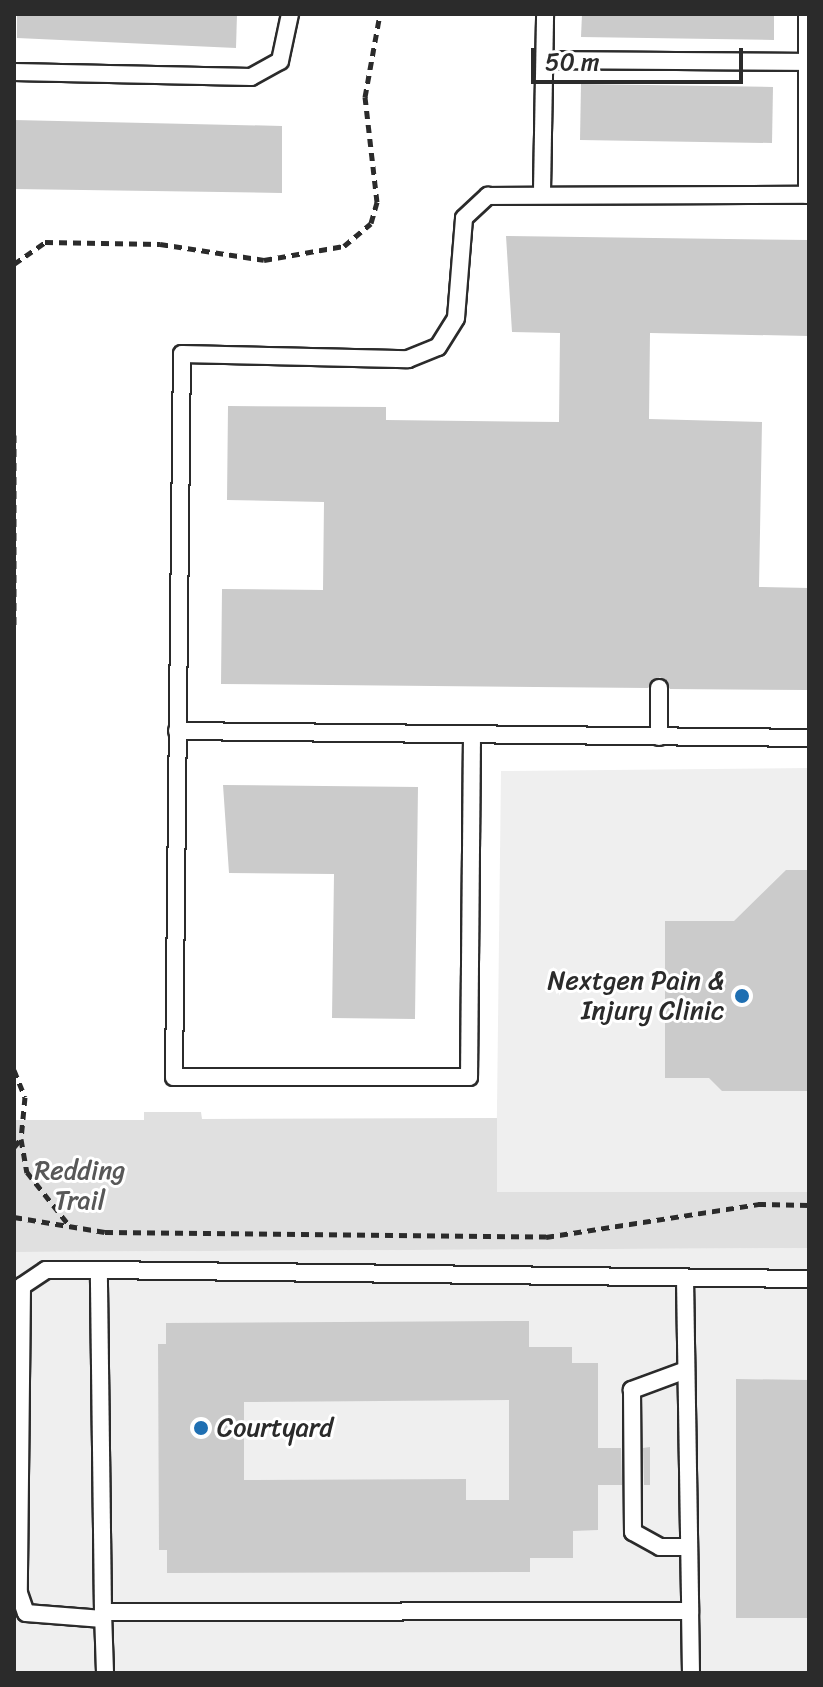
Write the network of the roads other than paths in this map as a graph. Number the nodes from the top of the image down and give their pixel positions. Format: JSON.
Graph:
{"nodes":[{"id":1,"x":290,"y":14,"type":"edge"},
{"id":2,"x":545,"y":14,"type":"edge"},
{"id":3,"x":807,"y":14,"type":"edge"},
{"id":4,"x":545,"y":60,"type":"junction"},
{"id":5,"x":807,"y":62,"type":"junction"},
{"id":6,"x":14,"y":72,"type":"edge"},
{"id":7,"x":542,"y":191,"type":"junction"},
{"id":8,"x":808,"y":195,"type":"edge"},
{"id":9,"x":659,"y":688,"type":"dead end"},
{"id":10,"x":177,"y":731,"type":"junction"},
{"id":11,"x":472,"y":736,"type":"junction"},
{"id":12,"x":659,"y":737,"type":"junction"},
{"id":13,"x":809,"y":738,"type":"edge"},
{"id":14,"x":99,"y":1270,"type":"junction"},
{"id":15,"x":685,"y":1278,"type":"junction"},
{"id":16,"x":809,"y":1279,"type":"edge"},
{"id":17,"x":686,"y":1370,"type":"junction"},
{"id":18,"x":689,"y":1547,"type":"junction"},
{"id":19,"x":690,"y":1611,"type":"junction"},
{"id":20,"x":103,"y":1616,"type":"junction"},
{"id":21,"x":105,"y":1673,"type":"edge"},
{"id":22,"x":691,"y":1673,"type":"edge"}],
"edges":[{"from":1,"to":6,"type":"lane"},
{"from":2,"to":4,"type":"lane"},
{"from":3,"to":5,"type":"lane"},
{"from":4,"to":5,"type":"lane"},
{"from":4,"to":7,"type":"lane"},
{"from":5,"to":8,"type":"lane"},
{"from":7,"to":8,"type":"lane"},
{"from":7,"to":10,"type":"lane"},
{"from":9,"to":12,"type":"lane"},
{"from":10,"to":11,"type":"lane"},
{"from":10,"to":11,"type":"lane"},
{"from":11,"to":12,"type":"lane"},
{"from":12,"to":13,"type":"lane"},
{"from":14,"to":15,"type":"lane"},
{"from":14,"to":20,"type":"lane"},
{"from":14,"to":20,"type":"lane"},
{"from":15,"to":16,"type":"lane"},
{"from":15,"to":17,"type":"lane"},
{"from":17,"to":18,"type":"lane"},
{"from":17,"to":18,"type":"lane"},
{"from":18,"to":19,"type":"lane"},
{"from":19,"to":20,"type":"lane"},
{"from":19,"to":22,"type":"lane"},
{"from":20,"to":21,"type":"lane"}]}
